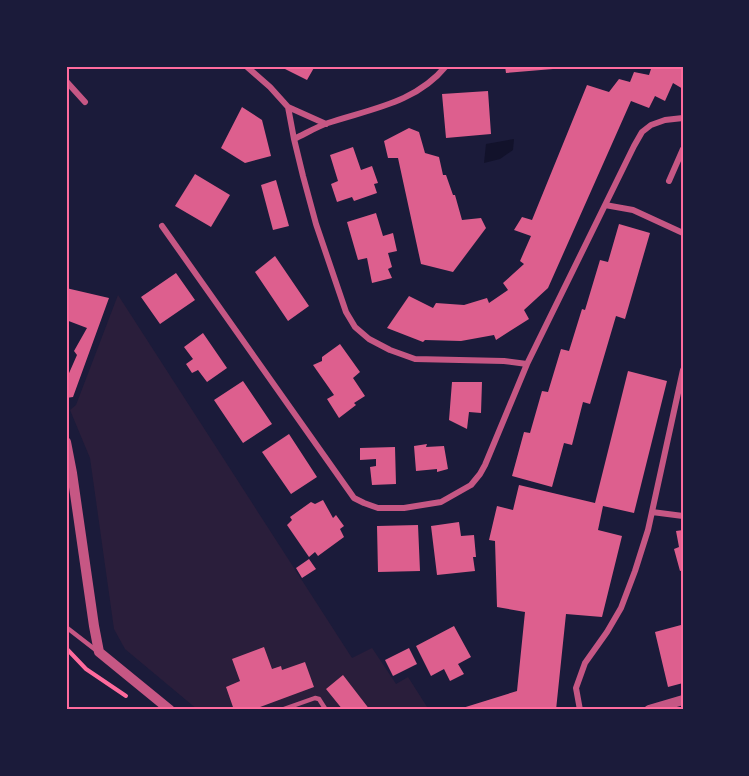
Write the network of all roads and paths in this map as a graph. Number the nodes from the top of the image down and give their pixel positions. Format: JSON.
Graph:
{"nodes":[{"id":1,"x":246,"y":66,"type":"edge"},
{"id":2,"x":446,"y":66,"type":"edge"},
{"id":3,"x":66,"y":81,"type":"edge"},
{"id":4,"x":85,"y":102,"type":"dead end"},
{"id":5,"x":288,"y":107,"type":"junction"},
{"id":6,"x":683,"y":118,"type":"edge"},
{"id":7,"x":326,"y":124,"type":"junction"},
{"id":8,"x":294,"y":139,"type":"junction"},
{"id":9,"x":683,"y":150,"type":"edge"},
{"id":10,"x":669,"y":181,"type":"dead end"},
{"id":11,"x":605,"y":205,"type":"junction"},
{"id":12,"x":162,"y":226,"type":"dead end"},
{"id":13,"x":683,"y":233,"type":"edge"},
{"id":14,"x":527,"y":364,"type":"junction"},
{"id":15,"x":683,"y":370,"type":"edge"},
{"id":16,"x":66,"y":442,"type":"edge"},
{"id":17,"x":652,"y":512,"type":"junction"},
{"id":18,"x":683,"y":516,"type":"edge"},
{"id":19,"x":66,"y":627,"type":"edge"},
{"id":20,"x":66,"y":648,"type":"edge"},
{"id":21,"x":99,"y":652,"type":"junction"},
{"id":22,"x":130,"y":699,"type":"dead end"},
{"id":23,"x":683,"y":700,"type":"edge"},
{"id":24,"x":170,"y":710,"type":"edge"},
{"id":25,"x":281,"y":710,"type":"edge"},
{"id":26,"x":326,"y":710,"type":"edge"},
{"id":27,"x":580,"y":710,"type":"edge"},
{"id":28,"x":649,"y":710,"type":"edge"}],
"edges":[{"from":1,"to":5,"type":"street"},
{"from":2,"to":7,"type":"street"},
{"from":3,"to":4,"type":"street"},
{"from":5,"to":7,"type":"street"},
{"from":5,"to":8,"type":"street"},
{"from":6,"to":11,"type":"street"},
{"from":7,"to":8,"type":"street"},
{"from":8,"to":14,"type":"street"},
{"from":9,"to":10,"type":"street"},
{"from":11,"to":13,"type":"street"},
{"from":11,"to":14,"type":"street"},
{"from":12,"to":14,"type":"street"},
{"from":15,"to":17,"type":"street"},
{"from":16,"to":21,"type":"street"},
{"from":17,"to":18,"type":"street"},
{"from":17,"to":27,"type":"street"},
{"from":19,"to":21,"type":"lane"},
{"from":20,"to":22,"type":"path"},
{"from":21,"to":24,"type":"street"},
{"from":23,"to":28,"type":"street"},
{"from":25,"to":26,"type":"lane"}]}
